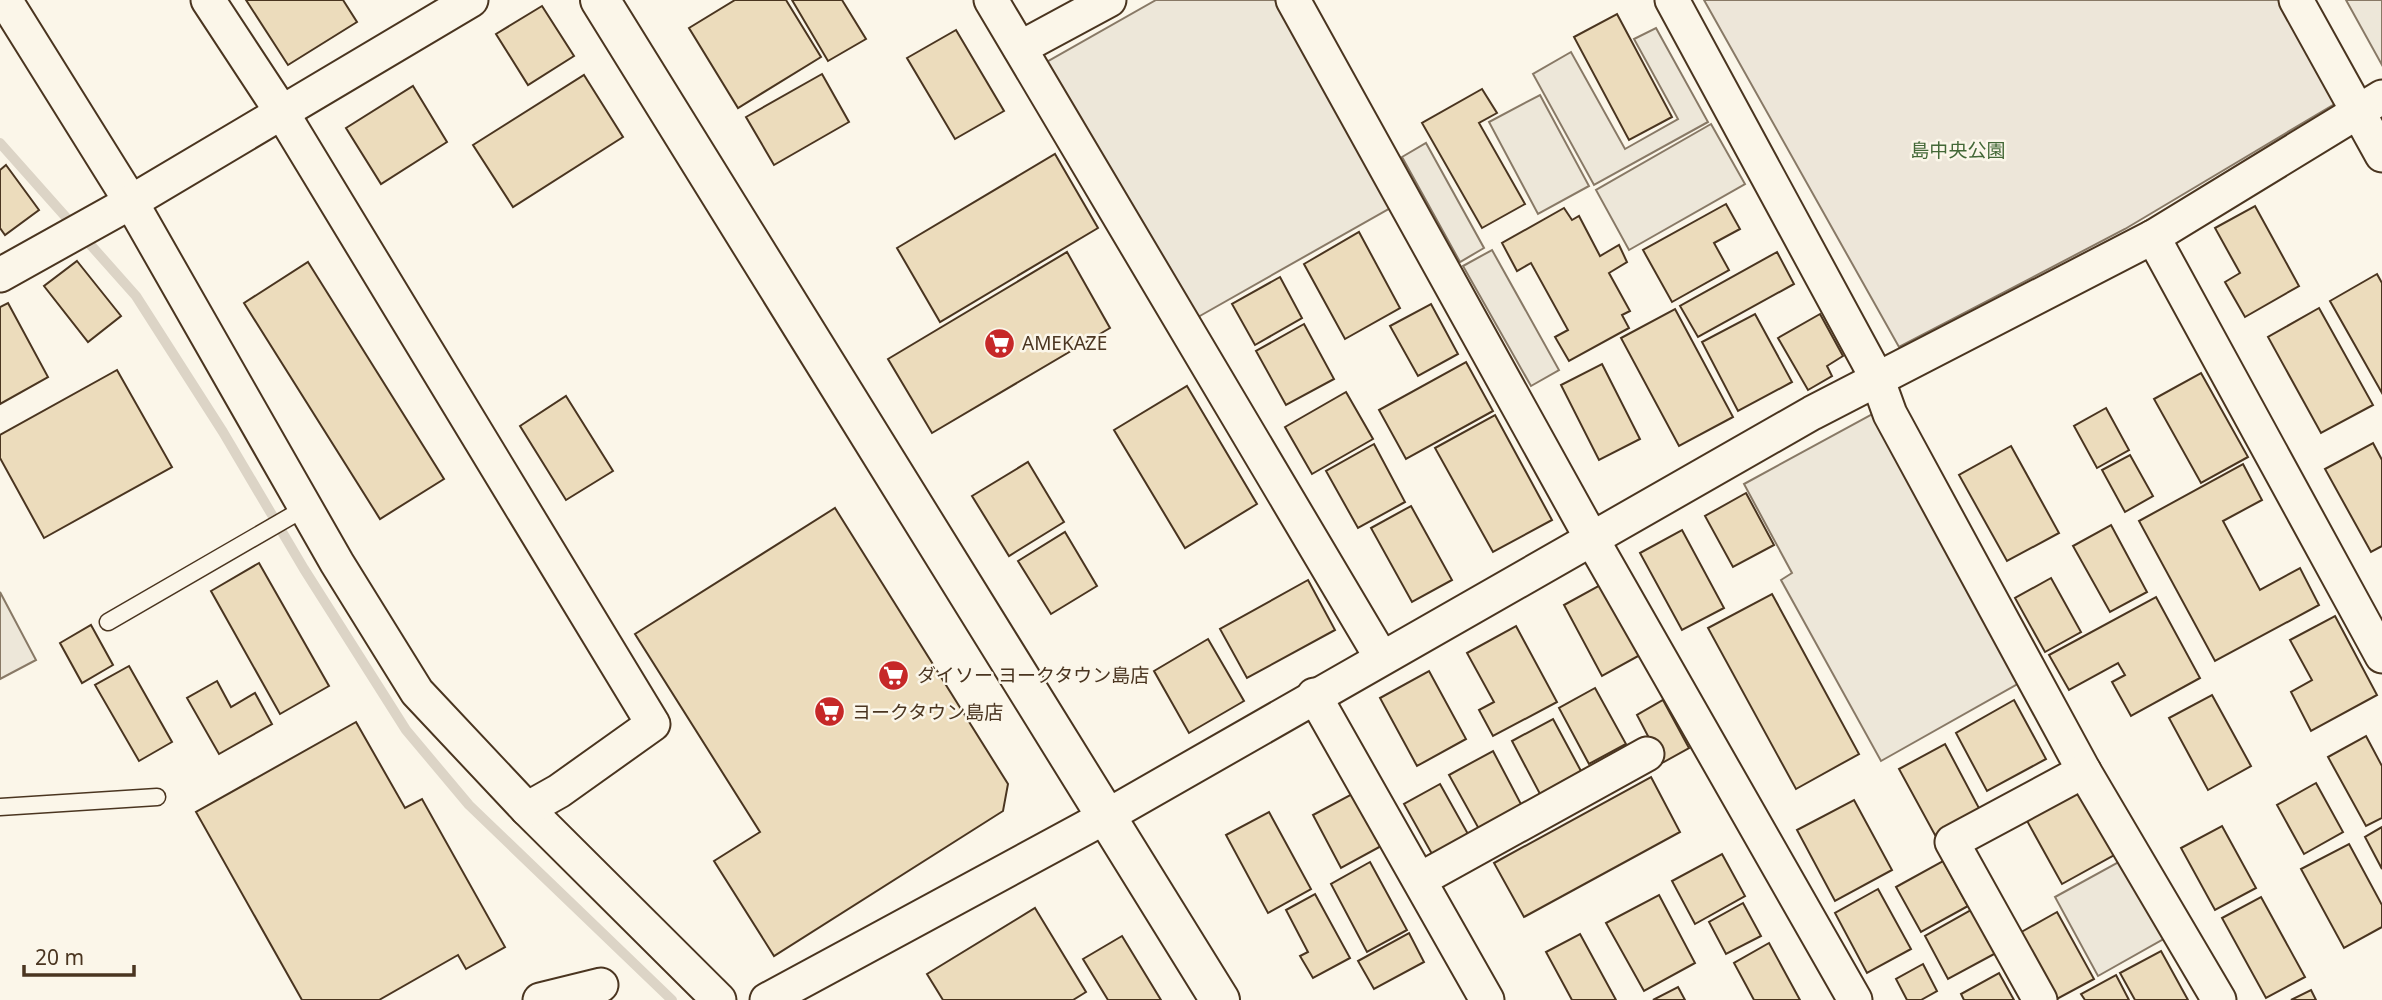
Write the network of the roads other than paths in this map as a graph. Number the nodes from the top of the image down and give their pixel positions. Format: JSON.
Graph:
{"nodes":[{"id":1,"x":208,"y":0,"type":"edge"},
{"id":2,"x":471,"y":0,"type":"edge"},
{"id":3,"x":600,"y":0,"type":"edge"},
{"id":4,"x":991,"y":0,"type":"edge"},
{"id":5,"x":1109,"y":0,"type":"edge"},
{"id":6,"x":1293,"y":0,"type":"edge"},
{"id":7,"x":1672,"y":0,"type":"edge"},
{"id":8,"x":2296,"y":0,"type":"edge"},
{"id":9,"x":4,"y":3,"type":"edge"},
{"id":10,"x":1020,"y":48,"type":"junction"},
{"id":11,"x":2370,"y":104,"type":"edge"},
{"id":12,"x":281,"y":111,"type":"junction"},
{"id":13,"x":2382,"y":155,"type":"edge"},
{"id":14,"x":131,"y":202,"type":"junction"},
{"id":15,"x":2153,"y":237,"type":"junction"},
{"id":16,"x":0,"y":275,"type":"edge"},
{"id":17,"x":1877,"y":378,"type":"junction"},
{"id":18,"x":305,"y":508,"type":"junction"},
{"id":19,"x":1593,"y":541,"type":"junction"},
{"id":20,"x":108,"y":622,"type":"dead end"},
{"id":21,"x":2382,"y":656,"type":"edge"},
{"id":22,"x":1381,"y":657,"type":"junction"},
{"id":23,"x":1314,"y":695,"type":"junction"},
{"id":24,"x":1647,"y":754,"type":"dead end"},
{"id":25,"x":2084,"y":771,"type":"junction"},
{"id":26,"x":158,"y":797,"type":"dead end"},
{"id":27,"x":0,"y":807,"type":"edge"},
{"id":28,"x":527,"y":808,"type":"junction"},
{"id":29,"x":1107,"y":816,"type":"junction"},
{"id":30,"x":1421,"y":879,"type":"junction"},
{"id":31,"x":601,"y":985,"type":"dead end"},
{"id":32,"x":540,"y":1000,"type":"edge"},
{"id":33,"x":719,"y":1000,"type":"edge"},
{"id":34,"x":768,"y":1000,"type":"edge"},
{"id":35,"x":1220,"y":1000,"type":"edge"},
{"id":36,"x":1487,"y":1000,"type":"edge"},
{"id":37,"x":1855,"y":1000,"type":"edge"},
{"id":38,"x":2040,"y":1000,"type":"edge"},
{"id":39,"x":2219,"y":1000,"type":"edge"}],
"edges":[{"from":1,"to":12,"type":"street"},
{"from":2,"to":12,"type":"street"},
{"from":3,"to":29,"type":"street"},
{"from":4,"to":10,"type":"street"},
{"from":5,"to":10,"type":"street"},
{"from":6,"to":19,"type":"street"},
{"from":7,"to":17,"type":"street"},
{"from":8,"to":11,"type":"street"},
{"from":9,"to":14,"type":"street"},
{"from":10,"to":22,"type":"street"},
{"from":11,"to":13,"type":"street"},
{"from":11,"to":15,"type":"street"},
{"from":12,"to":14,"type":"street"},
{"from":12,"to":28,"type":"street"},
{"from":14,"to":16,"type":"street"},
{"from":14,"to":18,"type":"street"},
{"from":15,"to":17,"type":"street"},
{"from":15,"to":21,"type":"street"},
{"from":17,"to":19,"type":"street"},
{"from":17,"to":25,"type":"street"},
{"from":18,"to":20,"type":"lane"},
{"from":18,"to":28,"type":"street"},
{"from":19,"to":22,"type":"street"},
{"from":19,"to":37,"type":"street"},
{"from":22,"to":23,"type":"street"},
{"from":23,"to":29,"type":"street"},
{"from":23,"to":30,"type":"street"},
{"from":24,"to":30,"type":"street"},
{"from":25,"to":38,"type":"street"},
{"from":25,"to":39,"type":"street"},
{"from":26,"to":27,"type":"lane"},
{"from":28,"to":33,"type":"street"},
{"from":29,"to":34,"type":"street"},
{"from":29,"to":35,"type":"street"},
{"from":30,"to":36,"type":"street"},
{"from":31,"to":32,"type":"street"}]}
